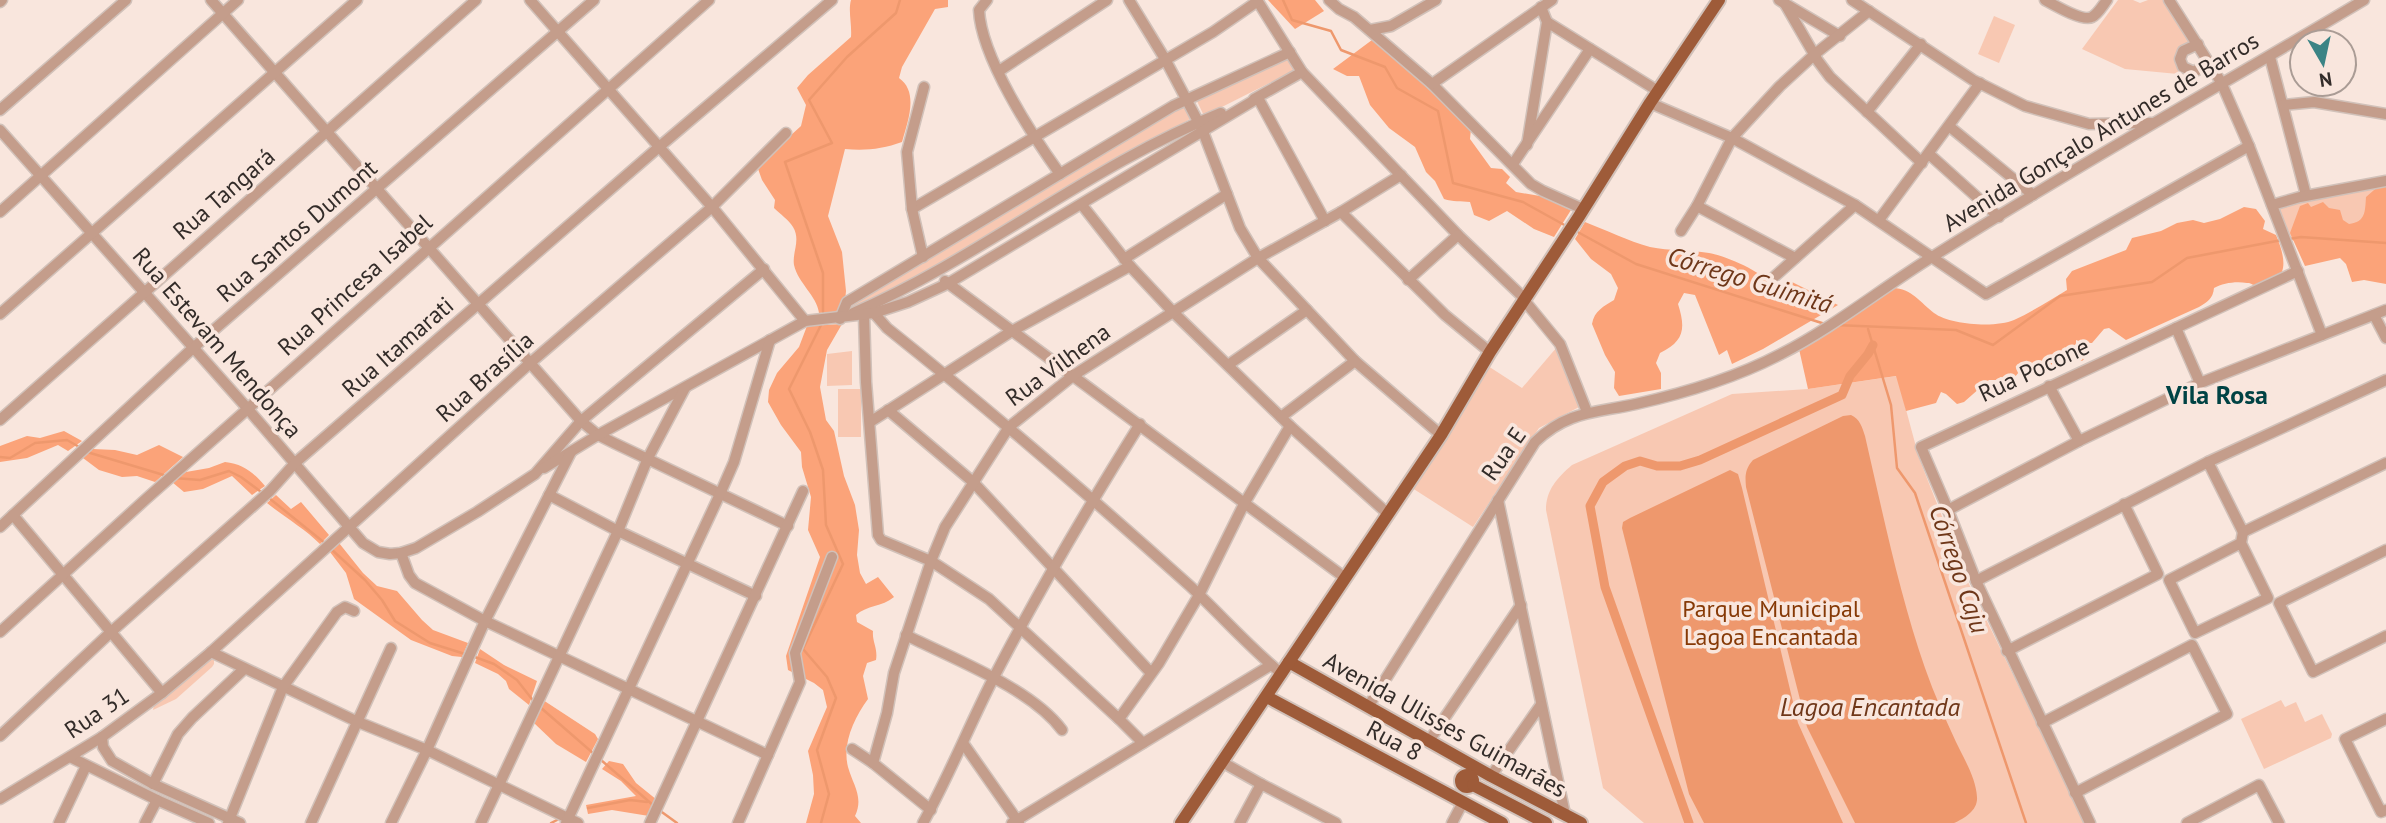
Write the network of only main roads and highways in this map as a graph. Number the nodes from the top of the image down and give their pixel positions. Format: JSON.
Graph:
{"nodes":[{"id":1,"x":1719,"y":0,"type":"edge"},
{"id":2,"x":1289,"y":662,"type":"junction"},
{"id":3,"x":1267,"y":696,"type":"junction"},
{"id":4,"x":1472,"y":779,"type":"junction"},
{"id":5,"x":1463,"y":802,"type":"junction"},
{"id":6,"x":1181,"y":823,"type":"edge"},
{"id":7,"x":1502,"y":823,"type":"edge"},
{"id":8,"x":1546,"y":823,"type":"edge"},
{"id":9,"x":1581,"y":823,"type":"edge"}],
"edges":[{"from":1,"to":2,"type":"main road"},
{"from":2,"to":3,"type":"main road"},
{"from":2,"to":4,"type":"main road","name":"Avenida Ulisses Guimarães"},
{"from":3,"to":5,"type":"main road","name":"Rua 8"},
{"from":3,"to":6,"type":"main road"},
{"from":4,"to":5,"type":"main road"},
{"from":4,"to":8,"type":"main road","name":"Avenida Ulisses Guimarães"},
{"from":4,"to":9,"type":"main road","name":"Avenida Ulisses Guimarães"},
{"from":5,"to":7,"type":"main road","name":"Rua 8"}]}
